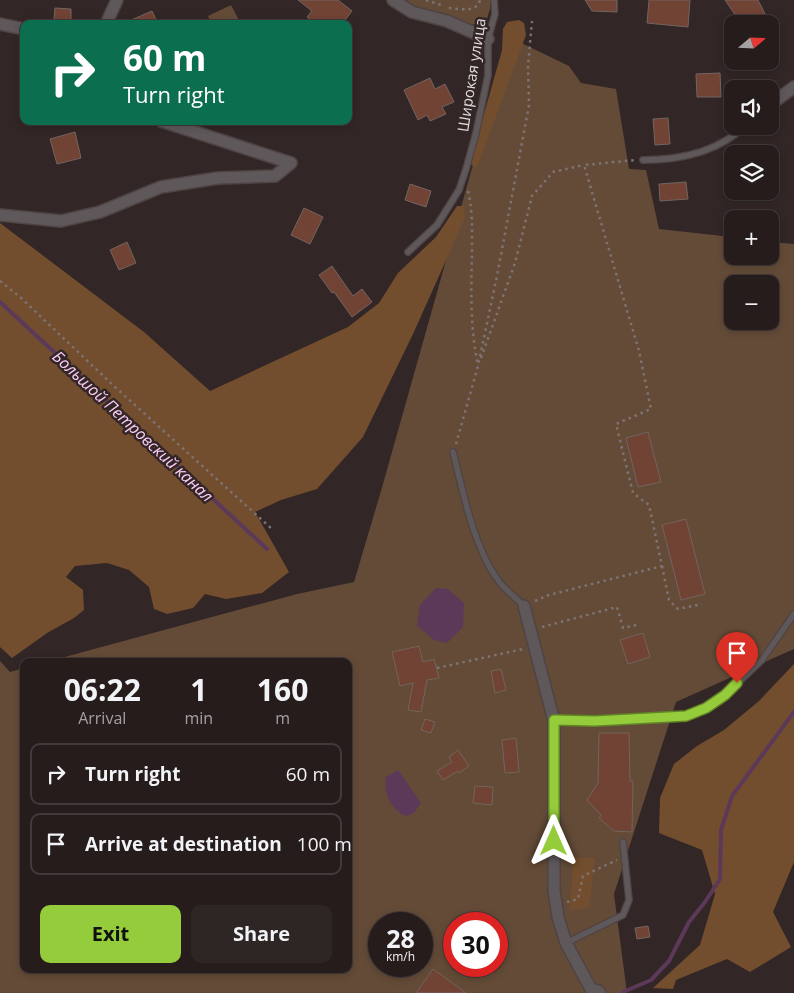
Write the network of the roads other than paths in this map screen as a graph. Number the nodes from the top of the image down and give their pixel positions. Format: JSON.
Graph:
{"nodes":[{"id":1,"x":118,"y":0,"type":"edge"},
{"id":2,"x":393,"y":0,"type":"edge"},
{"id":3,"x":494,"y":0,"type":"edge"},
{"id":4,"x":108,"y":20,"type":"edge"},
{"id":5,"x":0,"y":24,"type":"edge"},
{"id":6,"x":20,"y":28,"type":"edge"},
{"id":7,"x":488,"y":39,"type":"junction"},
{"id":8,"x":794,"y":87,"type":"edge"},
{"id":9,"x":779,"y":98,"type":"edge"},
{"id":10,"x":173,"y":125,"type":"edge"},
{"id":11,"x":733,"y":135,"type":"edge"},
{"id":12,"x":643,"y":160,"type":"road end"},
{"id":13,"x":0,"y":215,"type":"edge"},
{"id":14,"x":408,"y":252,"type":"dead end"},
{"id":15,"x":453,"y":452,"type":"road end"},
{"id":16,"x":524,"y":606,"type":"joint"},
{"id":17,"x":794,"y":614,"type":"edge"},
{"id":18,"x":791,"y":624,"type":"edge"},
{"id":19,"x":554,"y":720,"type":"junction"},
{"id":20,"x":623,"y":842,"type":"dead end"},
{"id":21,"x":566,"y":943,"type":"junction"},
{"id":22,"x":600,"y":993,"type":"edge"}],
"edges":[{"from":1,"to":4,"type":"street"},
{"from":2,"to":7,"type":"street"},
{"from":3,"to":7,"type":"lane","name":"Широкая улица"},
{"from":5,"to":6,"type":"street"},
{"from":7,"to":14,"type":"lane","name":"Широкая улица"},
{"from":8,"to":9,"type":"street"},
{"from":10,"to":13,"type":"street"},
{"from":11,"to":12,"type":"lane"},
{"from":15,"to":16,"type":"lane"},
{"from":16,"to":19,"type":"street"},
{"from":17,"to":18,"type":"lane"},
{"from":18,"to":19,"type":"lane"},
{"from":19,"to":21,"type":"street"},
{"from":20,"to":21,"type":"lane"},
{"from":21,"to":22,"type":"street"}]}
